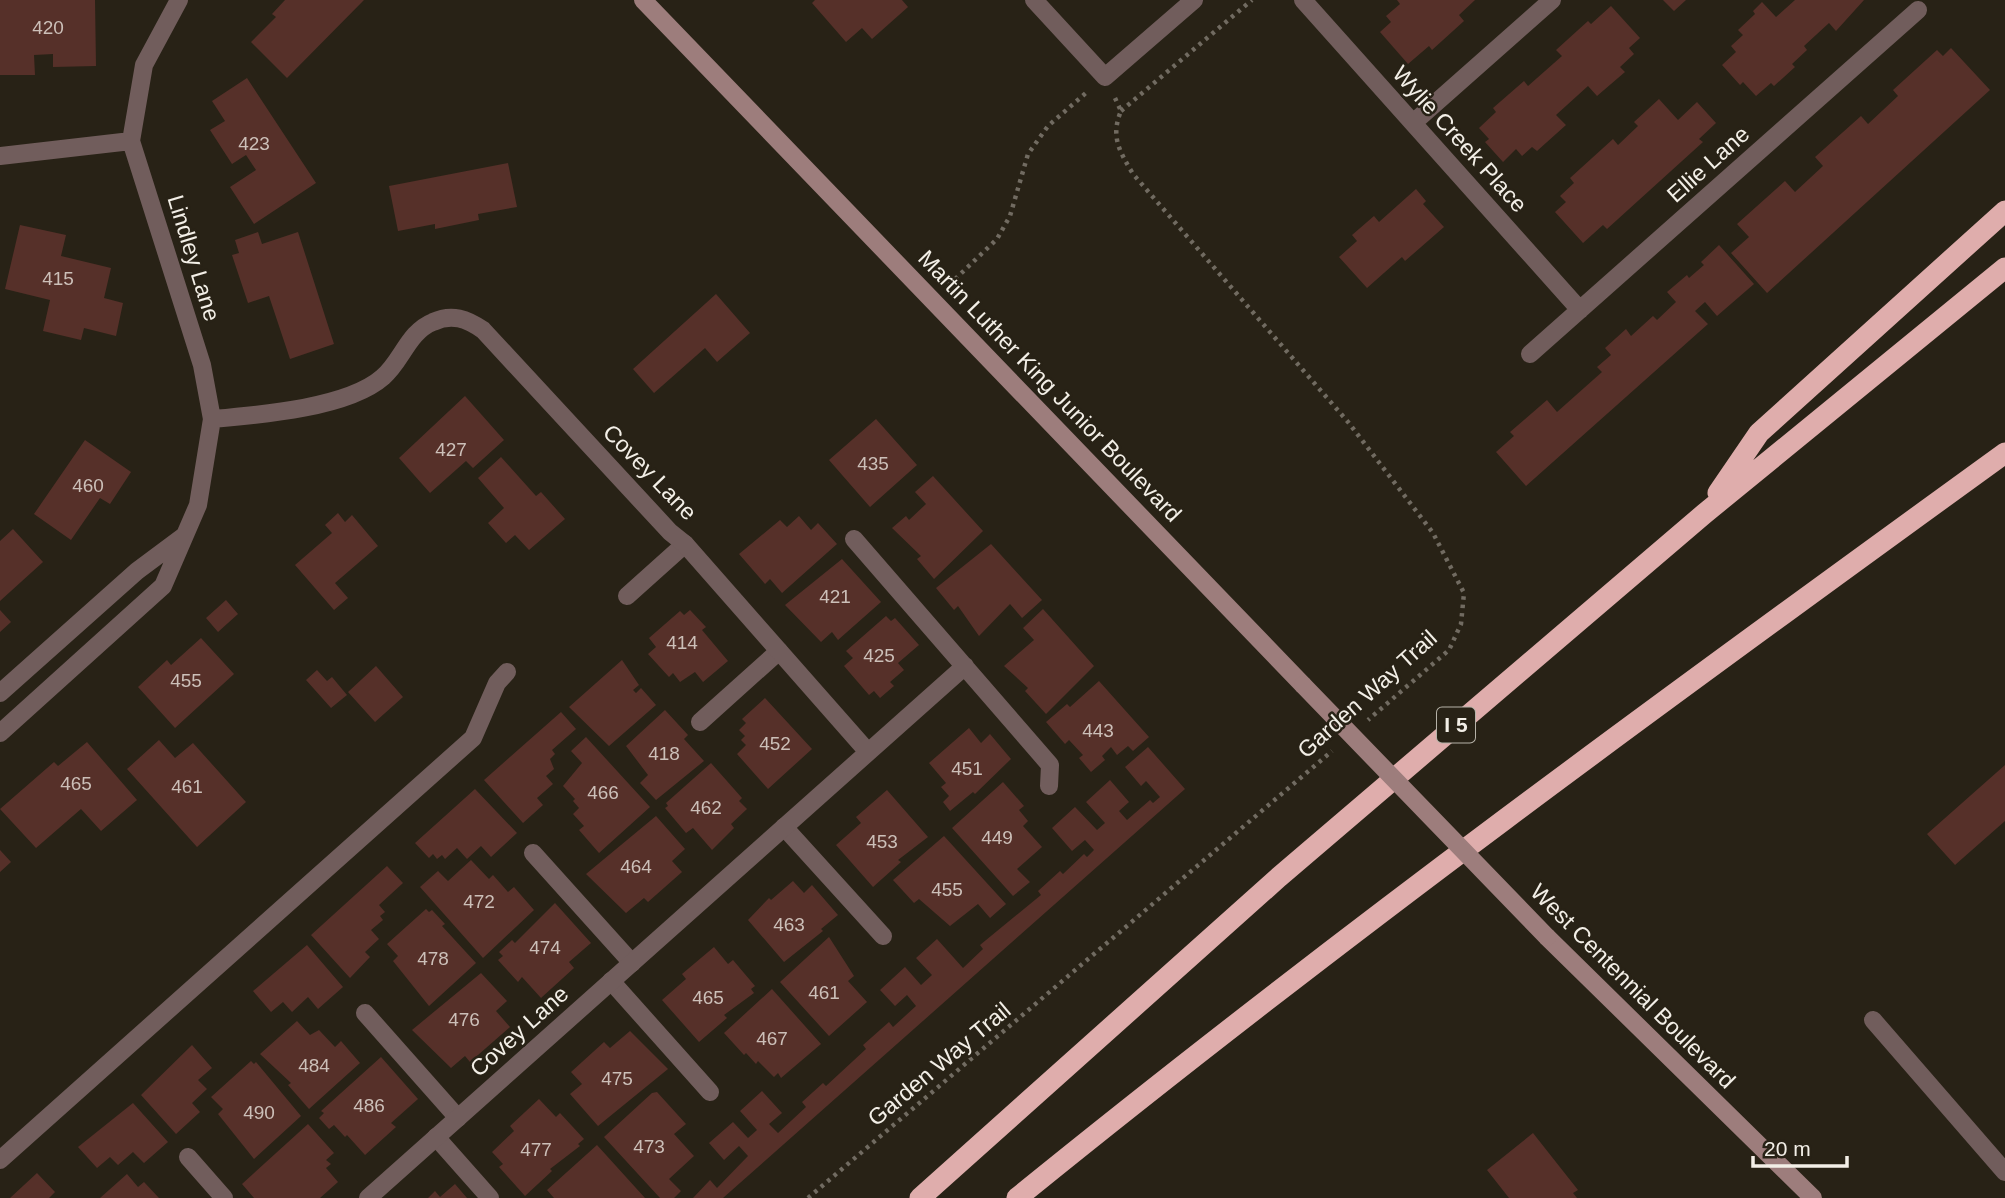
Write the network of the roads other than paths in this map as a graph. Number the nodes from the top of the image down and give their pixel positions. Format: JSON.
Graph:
{"nodes":[{"id":1,"x":179,"y":0,"type":"edge"},
{"id":2,"x":643,"y":0,"type":"edge"},
{"id":3,"x":1034,"y":0,"type":"edge"},
{"id":4,"x":1194,"y":0,"type":"edge"},
{"id":5,"x":1303,"y":0,"type":"edge"},
{"id":6,"x":1552,"y":0,"type":"edge"},
{"id":7,"x":1918,"y":10,"type":"dead end"},
{"id":8,"x":1413,"y":123,"type":"junction"},
{"id":9,"x":131,"y":141,"type":"junction"},
{"id":10,"x":0,"y":156,"type":"edge"},
{"id":11,"x":2005,"y":211,"type":"edge"},
{"id":12,"x":2005,"y":268,"type":"edge"},
{"id":13,"x":1580,"y":310,"type":"junction"},
{"id":14,"x":1530,"y":354,"type":"dead end"},
{"id":15,"x":212,"y":419,"type":"junction"},
{"id":16,"x":2005,"y":453,"type":"edge"},
{"id":17,"x":1704,"y":514,"type":"junction"},
{"id":18,"x":184,"y":536,"type":"junction"},
{"id":19,"x":854,"y":539,"type":"dead end"},
{"id":20,"x":685,"y":544,"type":"junction"},
{"id":21,"x":628,"y":596,"type":"dead end"},
{"id":22,"x":779,"y":651,"type":"junction"},
{"id":23,"x":965,"y":666,"type":"junction"},
{"id":24,"x":507,"y":673,"type":"dead end"},
{"id":25,"x":0,"y":693,"type":"edge"},
{"id":26,"x":700,"y":722,"type":"dead end"},
{"id":27,"x":0,"y":733,"type":"edge"},
{"id":28,"x":868,"y":752,"type":"junction"},
{"id":29,"x":1049,"y":786,"type":"dead end"},
{"id":30,"x":1421,"y":806,"type":"joint"},
{"id":31,"x":784,"y":827,"type":"junction"},
{"id":32,"x":533,"y":853,"type":"dead end"},
{"id":33,"x":883,"y":936,"type":"dead end"},
{"id":34,"x":632,"y":963,"type":"junction"},
{"id":35,"x":611,"y":981,"type":"junction"},
{"id":36,"x":365,"y":1013,"type":"dead end"},
{"id":37,"x":1873,"y":1020,"type":"dead end"},
{"id":38,"x":710,"y":1092,"type":"dead end"},
{"id":39,"x":458,"y":1118,"type":"junction"},
{"id":40,"x":436,"y":1137,"type":"junction"},
{"id":41,"x":188,"y":1157,"type":"dead end"},
{"id":42,"x":0,"y":1160,"type":"edge"},
{"id":43,"x":2005,"y":1172,"type":"edge"},
{"id":44,"x":224,"y":1198,"type":"edge"},
{"id":45,"x":368,"y":1198,"type":"edge"},
{"id":46,"x":490,"y":1198,"type":"edge"},
{"id":47,"x":920,"y":1198,"type":"edge"},
{"id":48,"x":1017,"y":1198,"type":"edge"},
{"id":49,"x":1812,"y":1198,"type":"edge"}],
"edges":[{"from":1,"to":9,"type":"street","name":"Lindley Lane"},
{"from":2,"to":30,"type":"main road","name":"Martin Luther King Junior Boulevard","bridge":true},
{"from":3,"to":4,"type":"street"},
{"from":5,"to":8,"type":"street","name":"Wylie Creek Place"},
{"from":6,"to":8,"type":"street"},
{"from":7,"to":13,"type":"street","name":"Ellie Lane"},
{"from":8,"to":13,"type":"street","name":"Wylie Creek Place"},
{"from":9,"to":10,"type":"street"},
{"from":9,"to":15,"type":"street","name":"Lindley Lane"},
{"from":11,"to":17,"type":"highway"},
{"from":12,"to":17,"type":"highway","number":"I 5"},
{"from":13,"to":14,"type":"street","name":"Ellie Lane"},
{"from":15,"to":18,"type":"street","name":"Lindley Lane"},
{"from":15,"to":20,"type":"street","name":"Covey Lane"},
{"from":16,"to":48,"type":"highway"},
{"from":17,"to":47,"type":"highway","number":"I 5"},
{"from":18,"to":25,"type":"street"},
{"from":18,"to":27,"type":"street","name":"Lindley Lane"},
{"from":19,"to":23,"type":"street"},
{"from":20,"to":21,"type":"street"},
{"from":20,"to":22,"type":"street","name":"Covey Lane"},
{"from":22,"to":26,"type":"street"},
{"from":22,"to":28,"type":"street","name":"Covey Lane"},
{"from":23,"to":28,"type":"street","name":"Covey Lane"},
{"from":23,"to":29,"type":"street"},
{"from":24,"to":42,"type":"street"},
{"from":28,"to":31,"type":"street","name":"Covey Lane"},
{"from":30,"to":49,"type":"main road","name":"West Centennial Boulevard","bridge":true},
{"from":31,"to":33,"type":"street"},
{"from":31,"to":34,"type":"street","name":"Covey Lane"},
{"from":32,"to":34,"type":"street"},
{"from":34,"to":35,"type":"street","name":"Covey Lane"},
{"from":35,"to":38,"type":"street"},
{"from":35,"to":39,"type":"street","name":"Covey Lane"},
{"from":36,"to":39,"type":"street"},
{"from":37,"to":43,"type":"street"},
{"from":39,"to":40,"type":"street","name":"Covey Lane"},
{"from":40,"to":45,"type":"street","name":"Covey Lane"},
{"from":40,"to":46,"type":"street"},
{"from":41,"to":44,"type":"street"}]}
